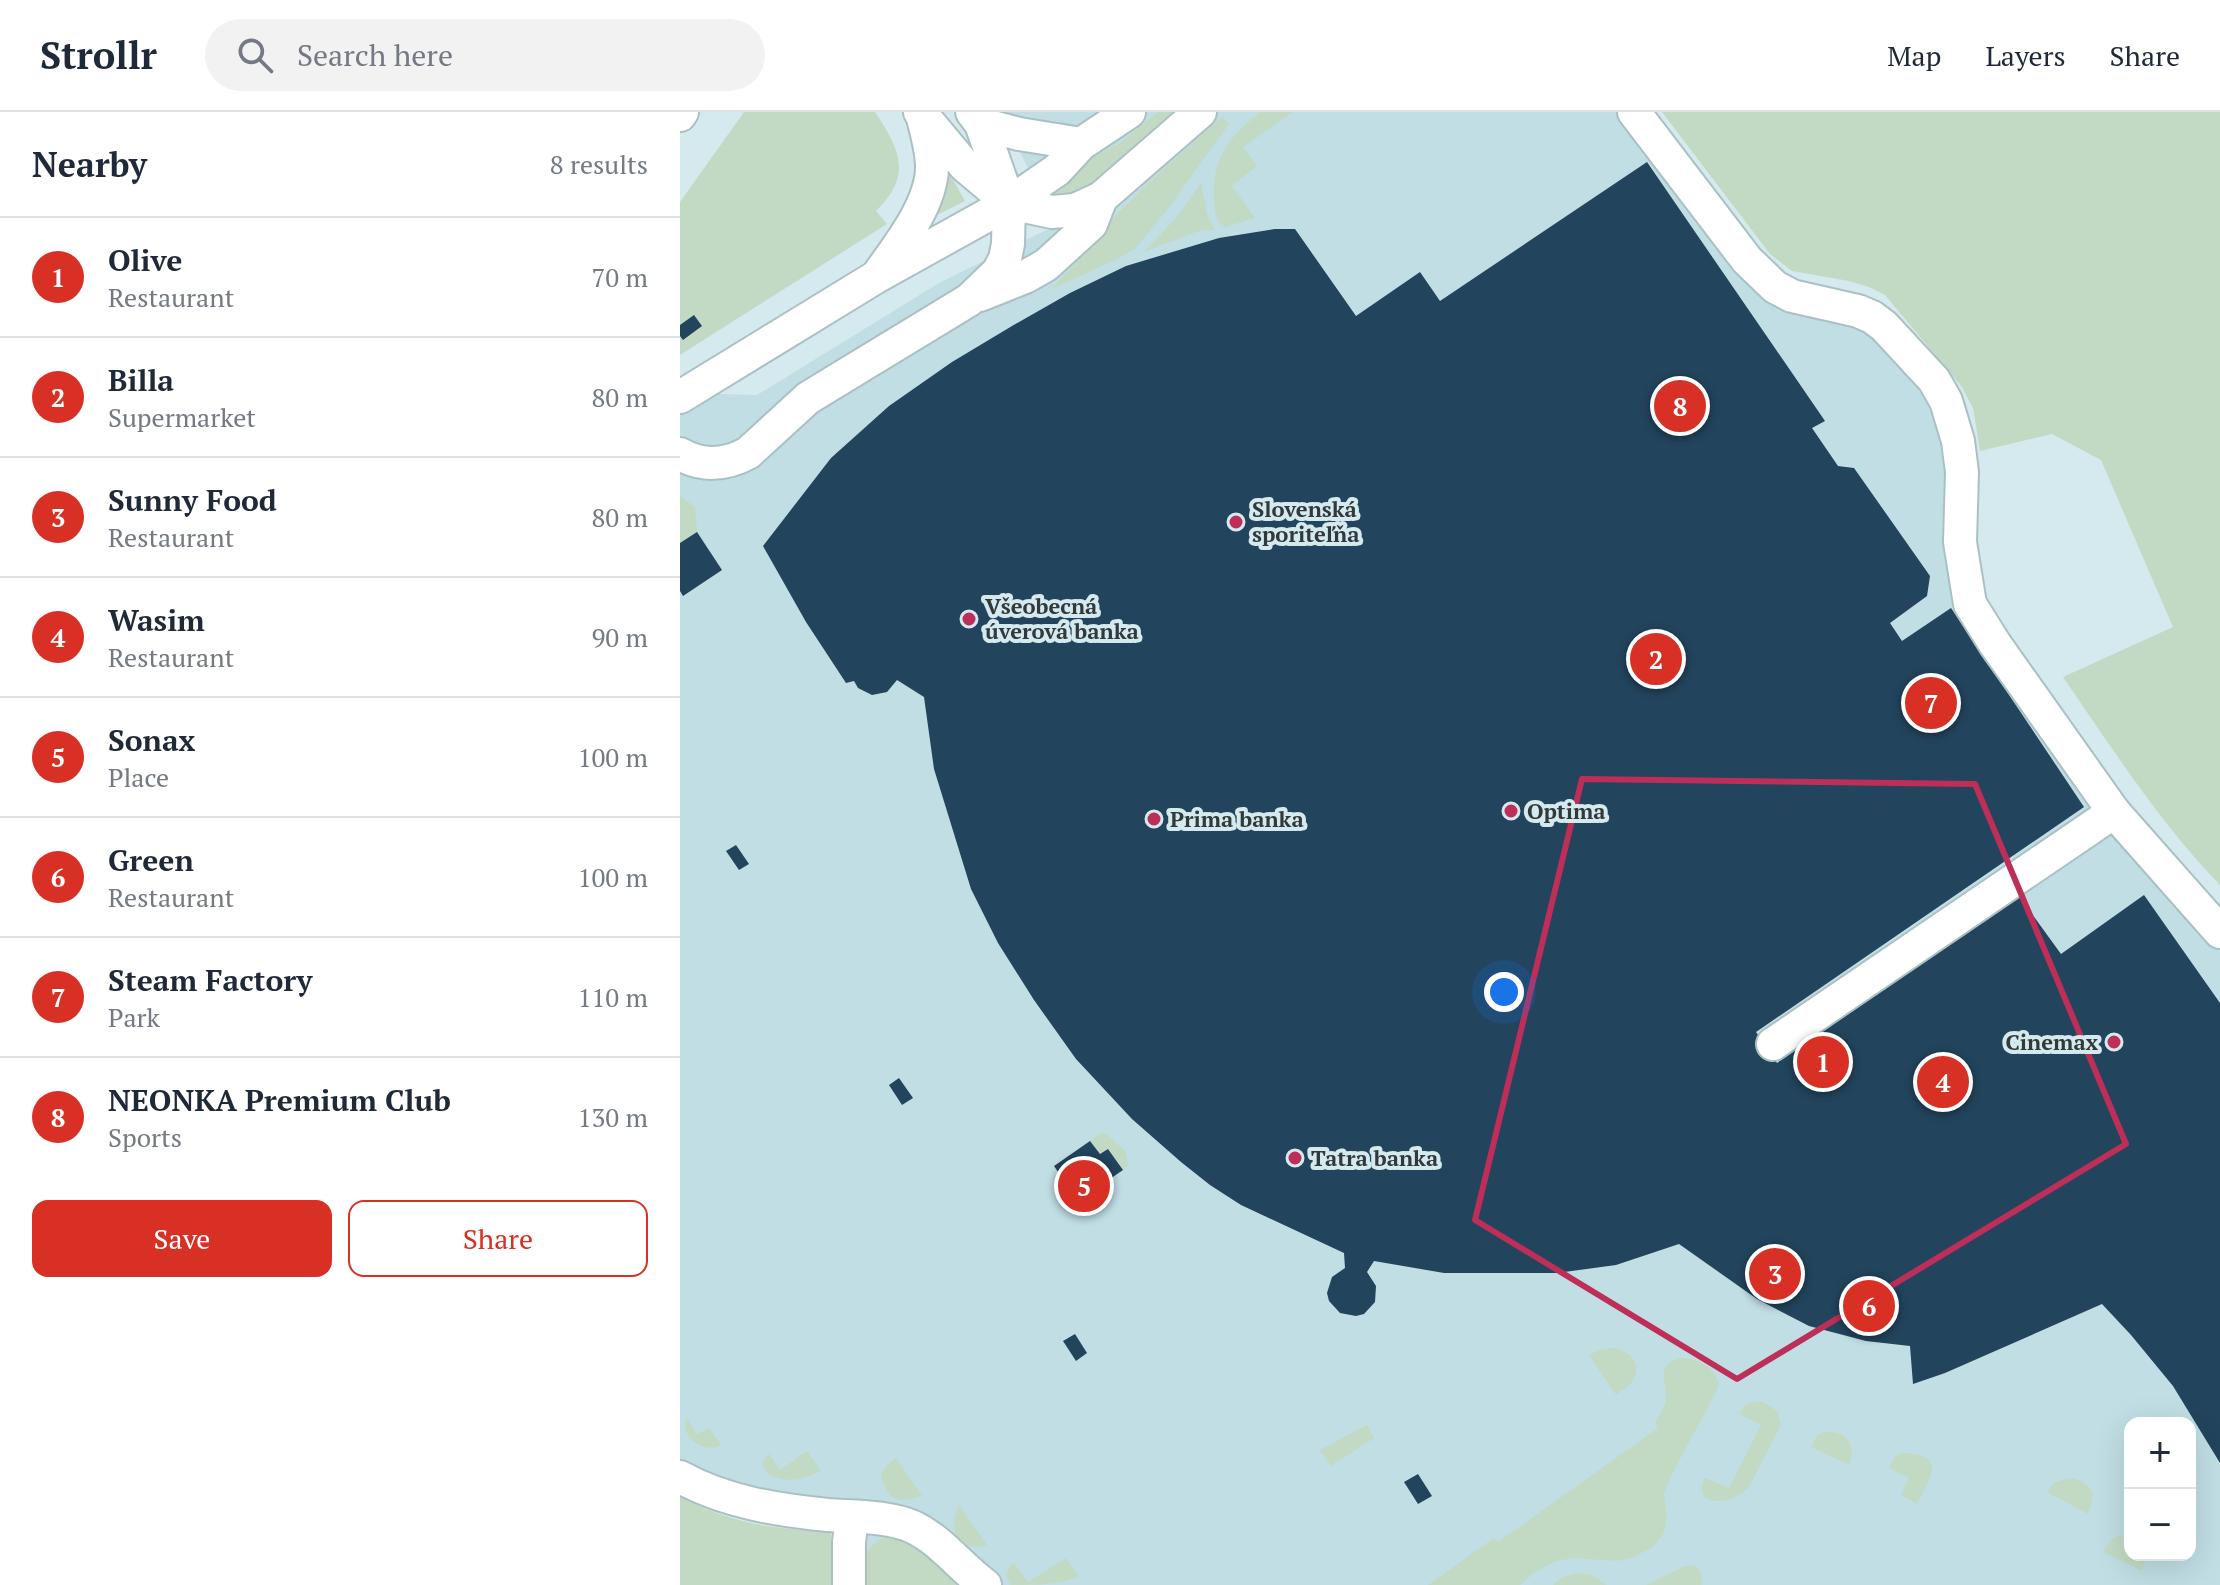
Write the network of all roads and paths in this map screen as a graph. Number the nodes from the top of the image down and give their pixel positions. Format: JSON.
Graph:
{"nodes":[{"id":1,"x":1129,"y":112,"type":"edge"},
{"id":2,"x":1200,"y":112,"type":"edge"},
{"id":3,"x":1634,"y":112,"type":"edge"},
{"id":4,"x":921,"y":113,"type":"edge"},
{"id":5,"x":976,"y":118,"type":"edge"},
{"id":6,"x":1081,"y":144,"type":"junction"},
{"id":7,"x":1101,"y":198,"type":"junction"},
{"id":8,"x":1009,"y":203,"type":"junction"},
{"id":9,"x":876,"y":277,"type":"junction"},
{"id":10,"x":969,"y":300,"type":"junction"},
{"id":11,"x":682,"y":397,"type":"edge"},
{"id":12,"x":680,"y":454,"type":"edge"},
{"id":13,"x":2114,"y":812,"type":"junction"},
{"id":14,"x":2220,"y":932,"type":"edge"},
{"id":15,"x":1773,"y":1044,"type":"dead end"},
{"id":16,"x":680,"y":1477,"type":"edge"},
{"id":17,"x":852,"y":1517,"type":"junction"},
{"id":18,"x":849,"y":1585,"type":"edge"},
{"id":19,"x":985,"y":1585,"type":"edge"}],
"edges":[{"from":1,"to":6,"type":"street"},
{"from":2,"to":7,"type":"street"},
{"from":3,"to":13,"type":"street"},
{"from":4,"to":8,"type":"street"},
{"from":4,"to":9,"type":"street"},
{"from":5,"to":6,"type":"street"},
{"from":5,"to":8,"type":"street"},
{"from":6,"to":8,"type":"street"},
{"from":7,"to":8,"type":"street"},
{"from":7,"to":10,"type":"street"},
{"from":8,"to":9,"type":"street"},
{"from":8,"to":10,"type":"street"},
{"from":9,"to":11,"type":"street"},
{"from":10,"to":12,"type":"street"},
{"from":13,"to":14,"type":"street"},
{"from":13,"to":15,"type":"street"},
{"from":16,"to":17,"type":"street"},
{"from":17,"to":18,"type":"street"},
{"from":17,"to":19,"type":"street"}]}
